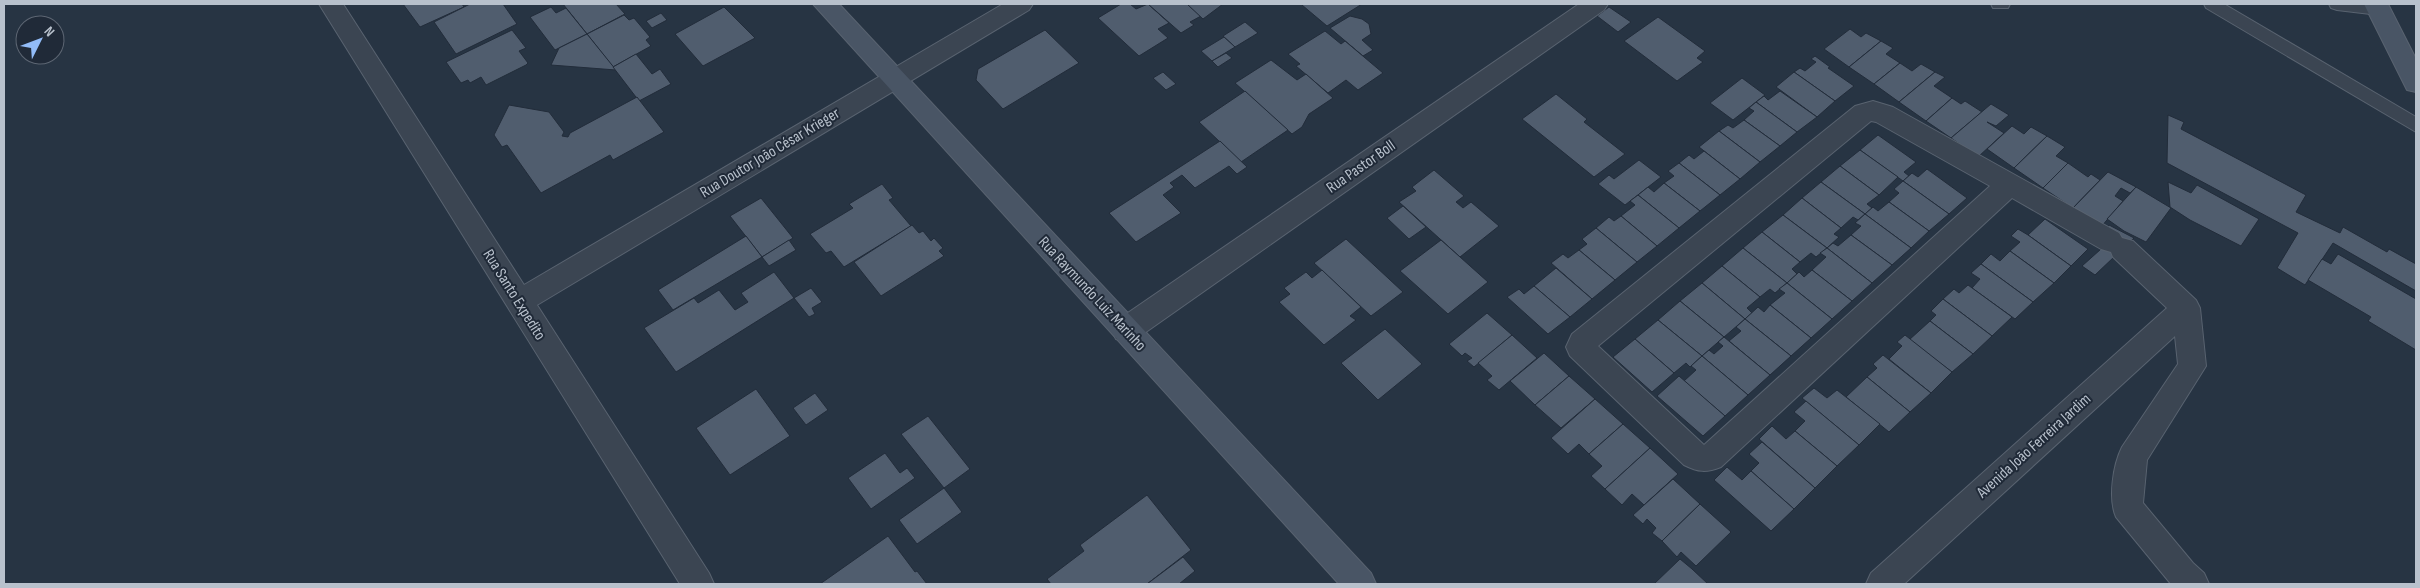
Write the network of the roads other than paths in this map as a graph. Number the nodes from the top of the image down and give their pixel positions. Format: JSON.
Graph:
{"nodes":[{"id":1,"x":331,"y":4,"type":"edge"},
{"id":2,"x":825,"y":4,"type":"edge"},
{"id":3,"x":1020,"y":4,"type":"edge"},
{"id":4,"x":1596,"y":4,"type":"edge"},
{"id":5,"x":2212,"y":4,"type":"edge"},
{"id":6,"x":2338,"y":4,"type":"edge"},
{"id":7,"x":2377,"y":6,"type":"edge"},
{"id":8,"x":894,"y":80,"type":"junction"},
{"id":9,"x":2416,"y":84,"type":"edge"},
{"id":10,"x":2416,"y":125,"type":"edge"},
{"id":11,"x":2010,"y":184,"type":"junction"},
{"id":12,"x":518,"y":302,"type":"junction"},
{"id":13,"x":2186,"y":308,"type":"junction"},
{"id":14,"x":1126,"y":330,"type":"junction"},
{"id":15,"x":698,"y":584,"type":"edge"},
{"id":16,"x":1360,"y":584,"type":"edge"},
{"id":17,"x":1882,"y":584,"type":"edge"},
{"id":18,"x":2193,"y":584,"type":"edge"}],
"edges":[{"from":1,"to":12,"type":"street","name":"Rua Santo Expedito"},
{"from":2,"to":8,"type":"street","name":"Rua Raymundo Luiz Marinho"},
{"from":3,"to":8,"type":"street","name":"Rua Doutor João César Krieger"},
{"from":4,"to":14,"type":"street","name":"Rua Pastor Boll"},
{"from":5,"to":10,"type":"lane"},
{"from":6,"to":7,"type":"lane"},
{"from":7,"to":9,"type":"street"},
{"from":8,"to":12,"type":"street","name":"Rua Doutor João César Krieger"},
{"from":8,"to":14,"type":"street","name":"Rua Raymundo Luiz Marinho"},
{"from":11,"to":11,"type":"street"},
{"from":11,"to":13,"type":"street"},
{"from":12,"to":15,"type":"street","name":"Rua Santo Expedito"},
{"from":13,"to":17,"type":"street","name":"Avenida João Ferreira Jardim"},
{"from":13,"to":18,"type":"street"},
{"from":14,"to":16,"type":"street","name":"Rua Raymundo Luiz Marinho"}]}
